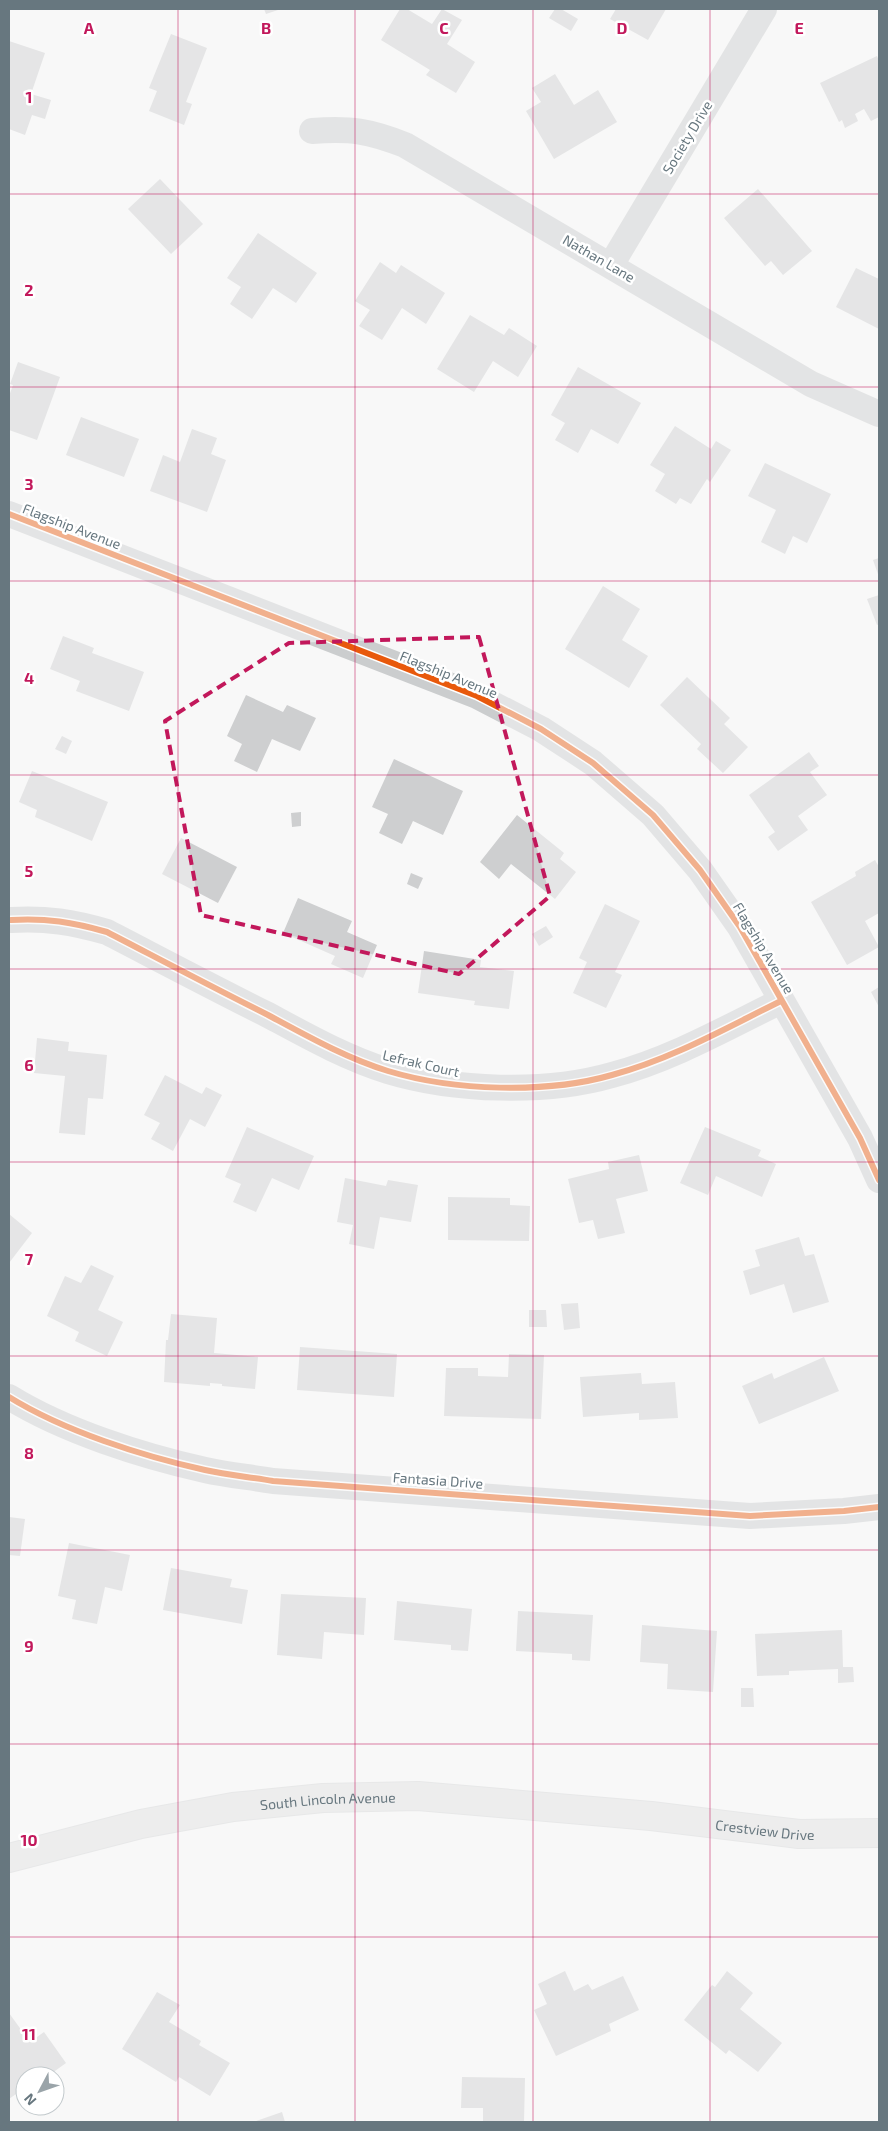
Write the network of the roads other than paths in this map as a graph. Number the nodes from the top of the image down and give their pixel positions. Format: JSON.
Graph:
{"nodes":[{"id":1,"x":764,"y":9,"type":"edge"},
{"id":2,"x":312,"y":131,"type":"dead end"},
{"id":3,"x":611,"y":265,"type":"junction"},
{"id":4,"x":879,"y":414,"type":"edge"},
{"id":5,"x":9,"y":514,"type":"edge"},
{"id":6,"x":11,"y":920,"type":"dead end"},
{"id":7,"x":781,"y":1001,"type":"junction"},
{"id":8,"x":879,"y":1180,"type":"edge"},
{"id":9,"x":9,"y":1397,"type":"edge"},
{"id":10,"x":879,"y":1507,"type":"edge"},
{"id":11,"x":651,"y":1816,"type":"joint"},
{"id":12,"x":879,"y":1833,"type":"edge"},
{"id":13,"x":9,"y":1858,"type":"edge"}],
"edges":[{"from":1,"to":3,"type":"street","name":"Society Drive"},
{"from":2,"to":3,"type":"street","name":"Nathan Lane"},
{"from":3,"to":4,"type":"street","name":"Nathan Lane"},
{"from":5,"to":7,"type":"street","name":"Flagship Avenue"},
{"from":6,"to":7,"type":"street","name":"Lefrak Court"},
{"from":7,"to":8,"type":"street","name":"Flagship Avenue"},
{"from":9,"to":10,"type":"street","name":"Fantasia Drive"},
{"from":11,"to":12,"type":"main road","name":"Crestview Drive"},
{"from":11,"to":13,"type":"main road","name":"South Lincoln Avenue"}]}
